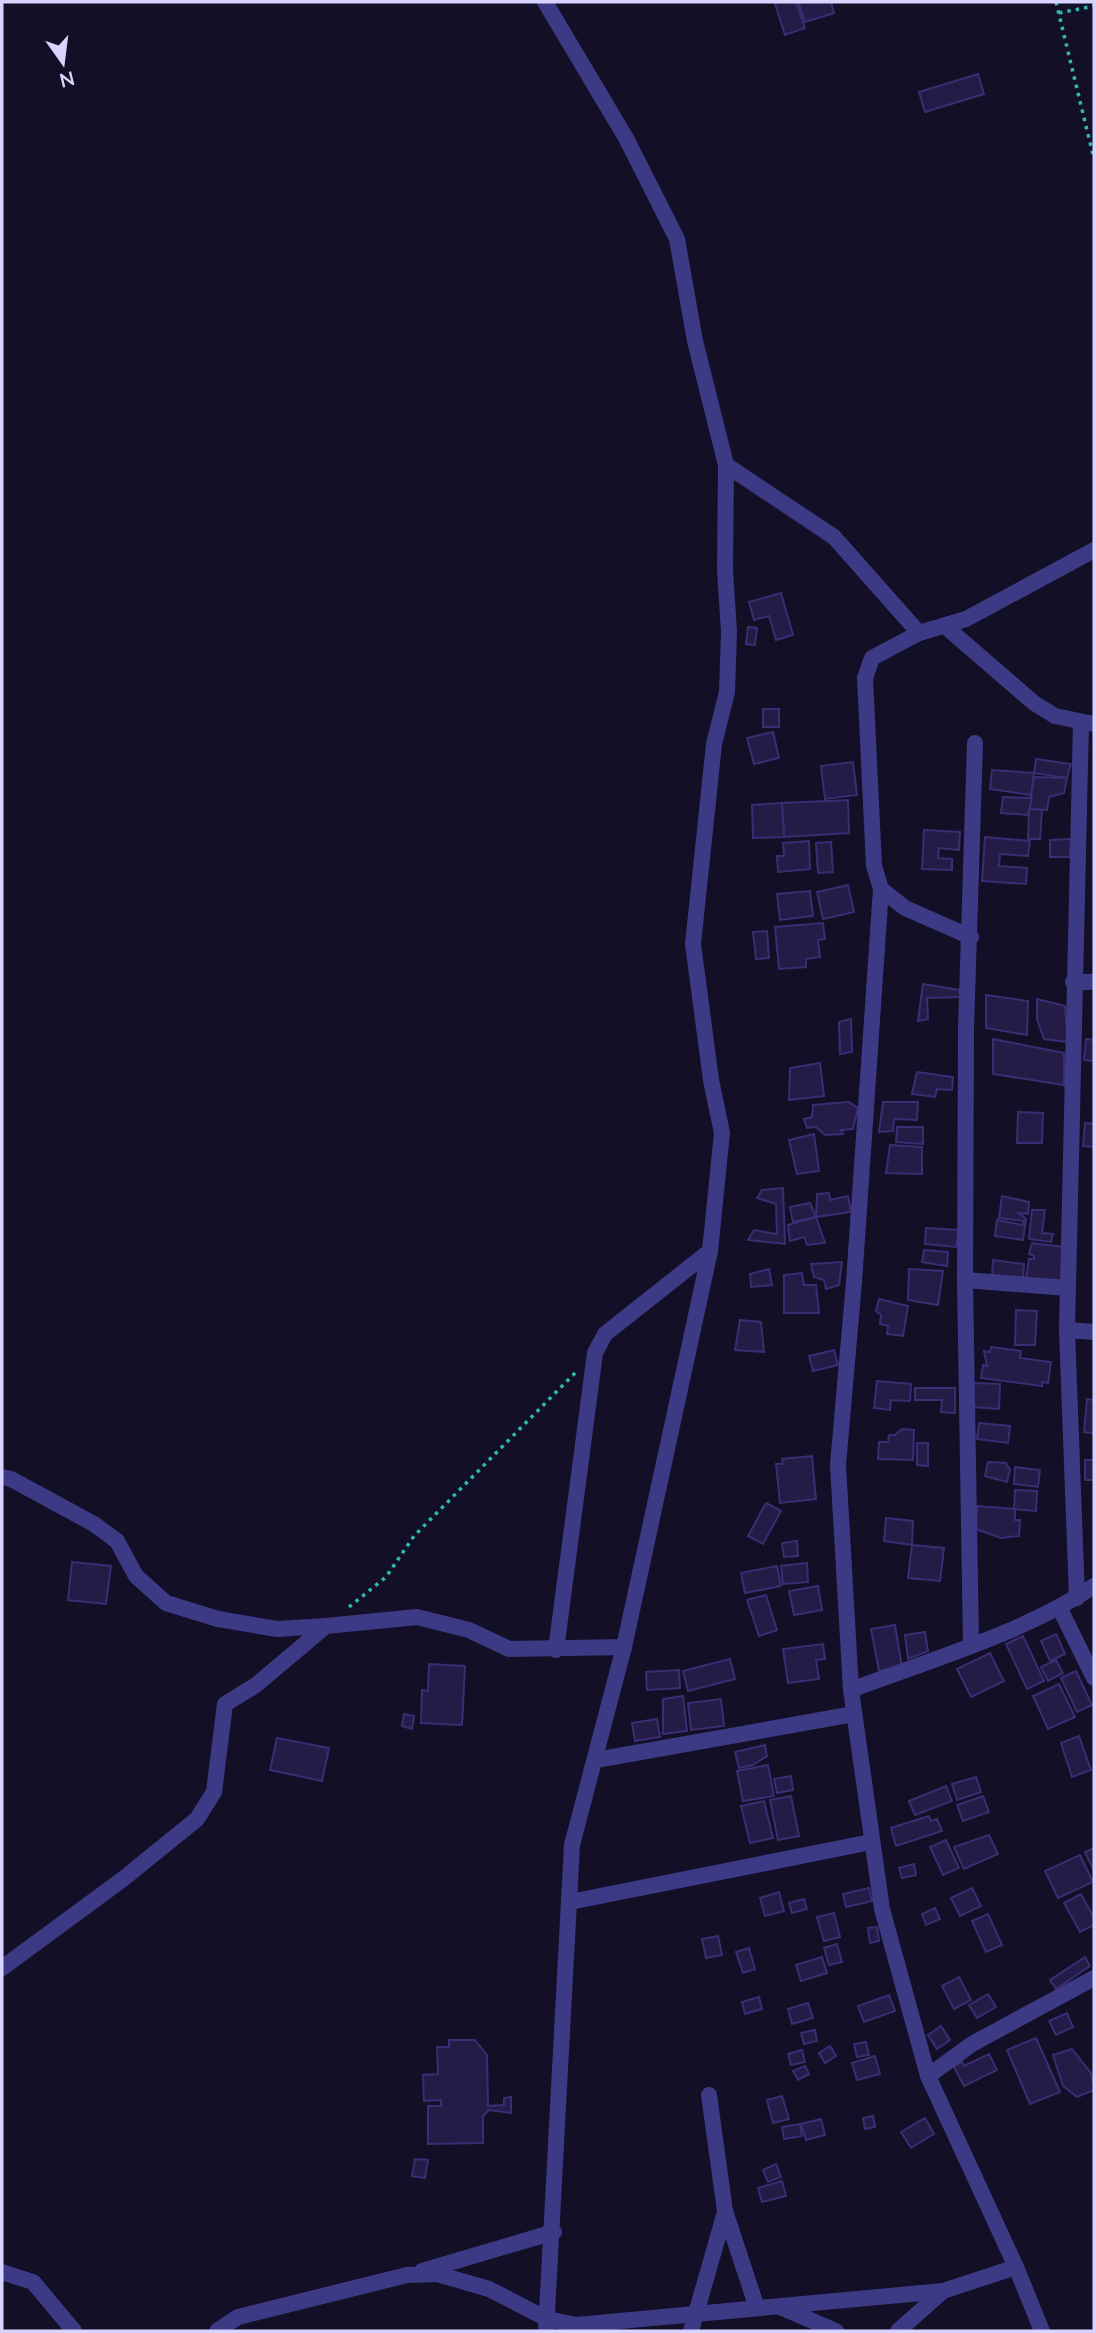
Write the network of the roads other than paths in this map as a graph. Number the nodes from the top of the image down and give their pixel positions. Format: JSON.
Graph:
{"nodes":[{"id":1,"x":545,"y":2,"type":"edge"},
{"id":2,"x":726,"y":465,"type":"junction"},
{"id":3,"x":1094,"y":550,"type":"edge"},
{"id":4,"x":946,"y":627,"type":"junction"},
{"id":5,"x":919,"y":633,"type":"junction"},
{"id":6,"x":1088,"y":724,"type":"edge"},
{"id":7,"x":975,"y":743,"type":"dead end"},
{"id":8,"x":881,"y":889,"type":"junction"},
{"id":9,"x":971,"y":937,"type":"junction"},
{"id":10,"x":1073,"y":982,"type":"junction"},
{"id":11,"x":1094,"y":982,"type":"edge"},
{"id":12,"x":710,"y":1251,"type":"junction"},
{"id":13,"x":965,"y":1280,"type":"junction"},
{"id":14,"x":1068,"y":1288,"type":"junction"},
{"id":15,"x":1067,"y":1330,"type":"junction"},
{"id":16,"x":1094,"y":1332,"type":"edge"},
{"id":17,"x":2,"y":1477,"type":"edge"},
{"id":18,"x":1094,"y":1587,"type":"edge"},
{"id":19,"x":1077,"y":1598,"type":"junction"},
{"id":20,"x":1059,"y":1607,"type":"junction"},
{"id":21,"x":326,"y":1626,"type":"junction"},
{"id":22,"x":971,"y":1645,"type":"junction"},
{"id":23,"x":625,"y":1647,"type":"junction"},
{"id":24,"x":556,"y":1650,"type":"junction"},
{"id":25,"x":1094,"y":1678,"type":"edge"},
{"id":26,"x":851,"y":1690,"type":"junction"},
{"id":27,"x":854,"y":1714,"type":"junction"},
{"id":28,"x":596,"y":1760,"type":"junction"},
{"id":29,"x":871,"y":1842,"type":"junction"},
{"id":30,"x":569,"y":1902,"type":"junction"},
{"id":31,"x":4,"y":1970,"type":"edge"},
{"id":32,"x":1094,"y":1978,"type":"edge"},
{"id":33,"x":928,"y":2076,"type":"junction"},
{"id":34,"x":709,"y":2095,"type":"dead end"},
{"id":35,"x":725,"y":2211,"type":"junction"},
{"id":36,"x":554,"y":2232,"type":"junction"},
{"id":37,"x":1016,"y":2267,"type":"junction"},
{"id":38,"x":2,"y":2272,"type":"edge"},
{"id":39,"x":407,"y":2275,"type":"junction"},
{"id":40,"x":943,"y":2291,"type":"junction"},
{"id":41,"x":778,"y":2306,"type":"junction"},
{"id":42,"x":757,"y":2308,"type":"junction"},
{"id":43,"x":698,"y":2314,"type":"junction"},
{"id":44,"x":547,"y":2325,"type":"edge"},
{"id":45,"x":74,"y":2331,"type":"edge"},
{"id":46,"x":217,"y":2331,"type":"edge"},
{"id":47,"x":691,"y":2331,"type":"edge"},
{"id":48,"x":836,"y":2331,"type":"edge"},
{"id":49,"x":898,"y":2331,"type":"edge"},
{"id":50,"x":1042,"y":2331,"type":"edge"}],
"edges":[{"from":1,"to":2,"type":"street"},
{"from":2,"to":5,"type":"street"},
{"from":2,"to":12,"type":"street"},
{"from":3,"to":4,"type":"street"},
{"from":4,"to":5,"type":"street"},
{"from":4,"to":6,"type":"street"},
{"from":5,"to":8,"type":"street"},
{"from":6,"to":10,"type":"street"},
{"from":7,"to":9,"type":"street"},
{"from":8,"to":9,"type":"street"},
{"from":8,"to":26,"type":"street"},
{"from":9,"to":13,"type":"street"},
{"from":10,"to":11,"type":"street"},
{"from":10,"to":14,"type":"street"},
{"from":12,"to":23,"type":"street"},
{"from":12,"to":24,"type":"street"},
{"from":13,"to":14,"type":"street"},
{"from":13,"to":22,"type":"street"},
{"from":14,"to":15,"type":"street"},
{"from":15,"to":16,"type":"street"},
{"from":15,"to":19,"type":"street"},
{"from":17,"to":21,"type":"street"},
{"from":18,"to":19,"type":"street"},
{"from":19,"to":20,"type":"street"},
{"from":20,"to":22,"type":"street"},
{"from":20,"to":25,"type":"street"},
{"from":21,"to":24,"type":"street"},
{"from":21,"to":31,"type":"street"},
{"from":22,"to":26,"type":"street"},
{"from":23,"to":24,"type":"street"},
{"from":23,"to":28,"type":"street"},
{"from":26,"to":27,"type":"street"},
{"from":27,"to":28,"type":"street"},
{"from":27,"to":29,"type":"street"},
{"from":28,"to":30,"type":"street"},
{"from":29,"to":30,"type":"street"},
{"from":29,"to":33,"type":"street"},
{"from":30,"to":36,"type":"street"},
{"from":32,"to":33,"type":"street"},
{"from":33,"to":37,"type":"street"},
{"from":34,"to":35,"type":"street"},
{"from":35,"to":42,"type":"street"},
{"from":35,"to":43,"type":"street"},
{"from":36,"to":39,"type":"street"},
{"from":36,"to":44,"type":"street"},
{"from":37,"to":40,"type":"street"},
{"from":37,"to":50,"type":"street"},
{"from":38,"to":45,"type":"street"},
{"from":39,"to":44,"type":"street"},
{"from":39,"to":46,"type":"street"},
{"from":40,"to":41,"type":"street"},
{"from":40,"to":49,"type":"street"},
{"from":41,"to":42,"type":"street"},
{"from":41,"to":48,"type":"street"},
{"from":42,"to":43,"type":"street"},
{"from":43,"to":44,"type":"street"},
{"from":43,"to":47,"type":"street"}]}
